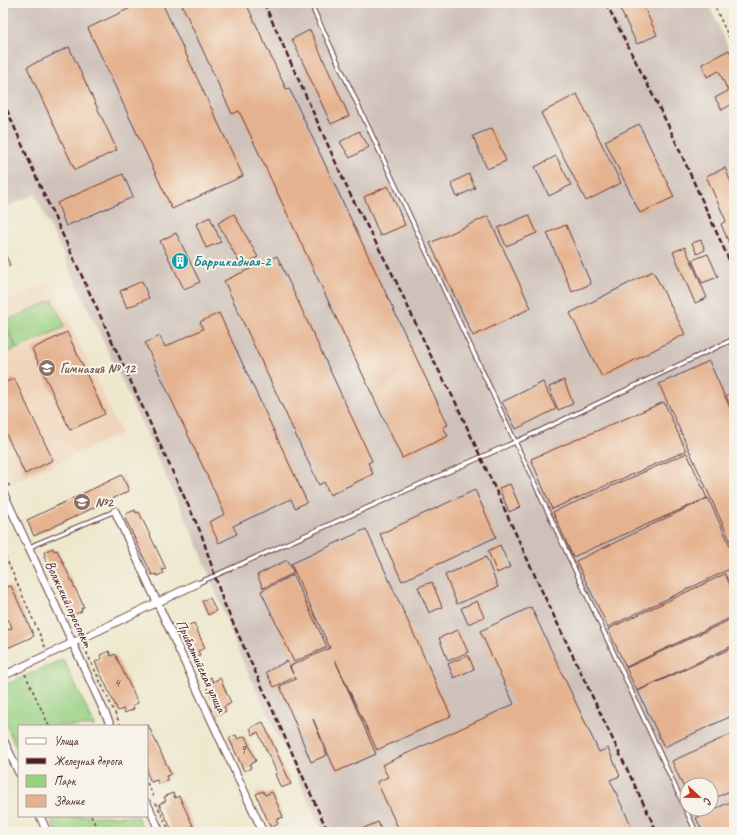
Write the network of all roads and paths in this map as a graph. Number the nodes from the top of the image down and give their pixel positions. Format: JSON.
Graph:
{"nodes":[{"id":1,"x":713,"y":3,"type":"edge"},
{"id":2,"x":314,"y":11,"type":"dead end"},
{"id":3,"x":734,"y":48,"type":"edge"},
{"id":4,"x":734,"y":339,"type":"edge"},
{"id":5,"x":515,"y":442,"type":"junction"},
{"id":6,"x":3,"y":492,"type":"edge"},
{"id":7,"x":115,"y":511,"type":"joint"},
{"id":8,"x":29,"y":548,"type":"junction"},
{"id":9,"x":3,"y":551,"type":"edge"},
{"id":10,"x":196,"y":584,"type":"joint"},
{"id":11,"x":158,"y":603,"type":"junction"},
{"id":12,"x":80,"y":638,"type":"junction"},
{"id":13,"x":72,"y":642,"type":"junction"},
{"id":14,"x":48,"y":654,"type":"junction"},
{"id":15,"x":22,"y":667,"type":"junction"},
{"id":16,"x":3,"y":676,"type":"edge"},
{"id":17,"x":49,"y":725,"type":"edge"},
{"id":18,"x":111,"y":725,"type":"edge"},
{"id":19,"x":121,"y":725,"type":"edge"},
{"id":20,"x":3,"y":739,"type":"edge"},
{"id":21,"x":18,"y":771,"type":"edge"},
{"id":22,"x":148,"y":785,"type":"edge"},
{"id":23,"x":148,"y":805,"type":"edge"},
{"id":24,"x":40,"y":817,"type":"edge"},
{"id":25,"x":92,"y":817,"type":"edge"},
{"id":26,"x":47,"y":832,"type":"edge"},
{"id":27,"x":99,"y":832,"type":"edge"},
{"id":28,"x":160,"y":832,"type":"edge"},
{"id":29,"x":170,"y":832,"type":"edge"},
{"id":30,"x":263,"y":832,"type":"edge"},
{"id":31,"x":696,"y":832,"type":"edge"}],
"edges":[{"from":1,"to":3,"type":"path"},
{"from":2,"to":5,"type":"lane"},
{"from":4,"to":5,"type":"lane"},
{"from":5,"to":10,"type":"lane"},
{"from":5,"to":31,"type":"lane"},
{"from":6,"to":8,"type":"street","name":"Волжский проспект"},
{"from":7,"to":8,"type":"lane"},
{"from":7,"to":11,"type":"street","name":"Прибалтийская улица"},
{"from":8,"to":13,"type":"street","name":"Волжский проспект"},
{"from":9,"to":14,"type":"path"},
{"from":10,"to":11,"type":"street"},
{"from":11,"to":12,"type":"street"},
{"from":11,"to":30,"type":"street","name":"Прибалтийская улица"},
{"from":12,"to":13,"type":"street"},
{"from":12,"to":19,"type":"path"},
{"from":13,"to":14,"type":"street"},
{"from":13,"to":18,"type":"street","name":"Волжский проспект"},
{"from":14,"to":15,"type":"street"},
{"from":15,"to":16,"type":"street"},
{"from":15,"to":17,"type":"path"},
{"from":20,"to":21,"type":"street"},
{"from":22,"to":29,"type":"path"},
{"from":23,"to":28,"type":"street"},
{"from":24,"to":26,"type":"street"},
{"from":25,"to":27,"type":"path"}]}
